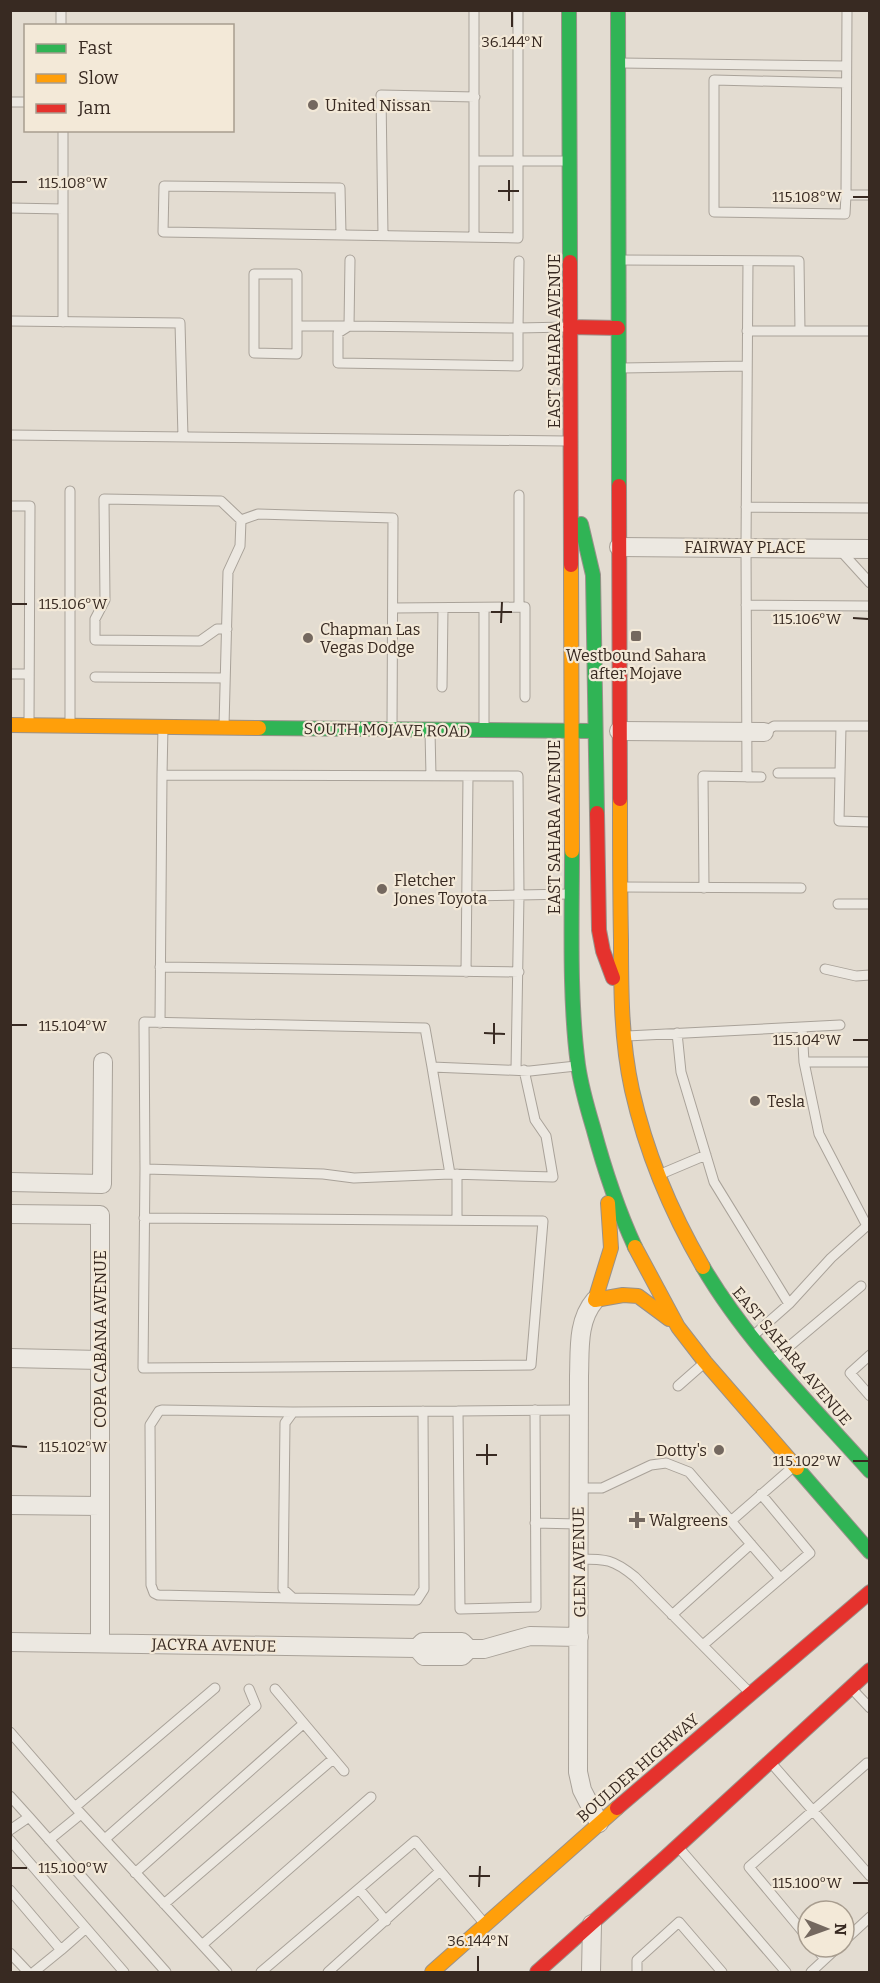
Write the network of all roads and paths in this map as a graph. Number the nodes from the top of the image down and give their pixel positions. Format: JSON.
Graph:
{"nodes":[{"id":1,"x":474,"y":10,"type":"edge"},
{"id":2,"x":518,"y":10,"type":"edge"},
{"id":3,"x":569,"y":10,"type":"edge"},
{"id":4,"x":618,"y":10,"type":"edge"},
{"id":5,"x":847,"y":10,"type":"edge"},
{"id":6,"x":618,"y":63,"type":"junction"},
{"id":7,"x":846,"y":66,"type":"junction"},
{"id":8,"x":846,"y":83,"type":"junction"},
{"id":9,"x":475,"y":97,"type":"junction"},
{"id":10,"x":63,"y":132,"type":"edge"},
{"id":11,"x":570,"y":160,"type":"junction"},
{"id":12,"x":475,"y":161,"type":"junction"},
{"id":13,"x":518,"y":161,"type":"junction"},
{"id":14,"x":846,"y":195,"type":"junction"},
{"id":15,"x":870,"y":195,"type":"edge"},
{"id":16,"x":10,"y":208,"type":"edge"},
{"id":17,"x":63,"y":209,"type":"junction"},
{"id":18,"x":341,"y":234,"type":"junction"},
{"id":19,"x":383,"y":235,"type":"junction"},
{"id":20,"x":474,"y":236,"type":"junction"},
{"id":21,"x":350,"y":260,"type":"dead end"},
{"id":22,"x":618,"y":260,"type":"junction"},
{"id":23,"x":519,"y":261,"type":"dead end"},
{"id":24,"x":748,"y":261,"type":"junction"},
{"id":25,"x":10,"y":321,"type":"edge"},
{"id":26,"x":63,"y":322,"type":"junction"},
{"id":27,"x":297,"y":326,"type":"junction"},
{"id":28,"x":349,"y":326,"type":"junction"},
{"id":29,"x":570,"y":327,"type":"junction"},
{"id":30,"x":518,"y":328,"type":"junction"},
{"id":31,"x":618,"y":328,"type":"junction"},
{"id":32,"x":747,"y":331,"type":"junction"},
{"id":33,"x":870,"y":331,"type":"edge"},
{"id":34,"x":800,"y":332,"type":"junction"},
{"id":35,"x":747,"y":366,"type":"junction"},
{"id":36,"x":619,"y":369,"type":"junction"},
{"id":37,"x":10,"y":435,"type":"edge"},
{"id":38,"x":183,"y":437,"type":"junction"},
{"id":39,"x":571,"y":441,"type":"junction"},
{"id":40,"x":571,"y":484,"type":"junction"},
{"id":41,"x":70,"y":491,"type":"dead end"},
{"id":42,"x":519,"y":495,"type":"dead end"},
{"id":43,"x":10,"y":506,"type":"edge"},
{"id":44,"x":746,"y":507,"type":"junction"},
{"id":45,"x":870,"y":508,"type":"edge"},
{"id":46,"x":241,"y":520,"type":"junction"},
{"id":47,"x":620,"y":547,"type":"junction"},
{"id":48,"x":746,"y":547,"type":"junction"},
{"id":49,"x":838,"y":548,"type":"junction"},
{"id":50,"x":870,"y":549,"type":"edge"},
{"id":51,"x":870,"y":583,"type":"edge"},
{"id":52,"x":746,"y":605,"type":"junction"},
{"id":53,"x":870,"y":606,"type":"edge"},
{"id":54,"x":519,"y":607,"type":"junction"},
{"id":55,"x":393,"y":608,"type":"junction"},
{"id":56,"x":442,"y":608,"type":"junction"},
{"id":57,"x":484,"y":608,"type":"junction"},
{"id":58,"x":227,"y":629,"type":"junction"},
{"id":59,"x":10,"y":674,"type":"edge"},
{"id":60,"x":29,"y":674,"type":"junction"},
{"id":61,"x":95,"y":677,"type":"dead end"},
{"id":62,"x":225,"y":678,"type":"junction"},
{"id":63,"x":442,"y":687,"type":"dead end"},
{"id":64,"x":525,"y":698,"type":"dead end"},
{"id":65,"x":10,"y":725,"type":"edge"},
{"id":66,"x":28,"y":726,"type":"junction"},
{"id":67,"x":70,"y":726,"type":"junction"},
{"id":68,"x":841,"y":726,"type":"junction"},
{"id":69,"x":870,"y":726,"type":"edge"},
{"id":70,"x":163,"y":727,"type":"junction"},
{"id":71,"x":224,"y":728,"type":"junction"},
{"id":72,"x":392,"y":730,"type":"junction"},
{"id":73,"x":429,"y":731,"type":"junction"},
{"id":74,"x":484,"y":731,"type":"junction"},
{"id":75,"x":596,"y":731,"type":"junction"},
{"id":76,"x":619,"y":731,"type":"junction"},
{"id":77,"x":570,"y":732,"type":"junction"},
{"id":78,"x":756,"y":732,"type":"junction"},
{"id":79,"x":778,"y":773,"type":"dead end"},
{"id":80,"x":840,"y":773,"type":"junction"},
{"id":81,"x":162,"y":776,"type":"junction"},
{"id":82,"x":430,"y":776,"type":"junction"},
{"id":83,"x":468,"y":776,"type":"junction"},
{"id":84,"x":747,"y":777,"type":"junction"},
{"id":85,"x":761,"y":777,"type":"dead end"},
{"id":86,"x":870,"y":822,"type":"edge"},
{"id":87,"x":620,"y":887,"type":"junction"},
{"id":88,"x":704,"y":888,"type":"junction"},
{"id":89,"x":801,"y":888,"type":"dead end"},
{"id":90,"x":571,"y":894,"type":"junction"},
{"id":91,"x":519,"y":895,"type":"junction"},
{"id":92,"x":467,"y":896,"type":"junction"},
{"id":93,"x":838,"y":904,"type":"dead end"},
{"id":94,"x":870,"y":904,"type":"edge"},
{"id":95,"x":160,"y":967,"type":"junction"},
{"id":96,"x":825,"y":969,"type":"dead end"},
{"id":97,"x":466,"y":972,"type":"junction"},
{"id":98,"x":519,"y":972,"type":"junction"},
{"id":99,"x":870,"y":975,"type":"edge"},
{"id":100,"x":621,"y":999,"type":"junction"},
{"id":101,"x":160,"y":1023,"type":"junction"},
{"id":102,"x":840,"y":1024,"type":"dead end"},
{"id":103,"x":802,"y":1027,"type":"junction"},
{"id":104,"x":677,"y":1033,"type":"junction"},
{"id":105,"x":624,"y":1036,"type":"junction"},
{"id":106,"x":103,"y":1062,"type":"dead end"},
{"id":107,"x":804,"y":1062,"type":"junction"},
{"id":108,"x":870,"y":1062,"type":"edge"},
{"id":109,"x":579,"y":1066,"type":"junction"},
{"id":110,"x":432,"y":1067,"type":"junction"},
{"id":111,"x":520,"y":1070,"type":"junction"},
{"id":112,"x":706,"y":1155,"type":"junction"},
{"id":113,"x":604,"y":1168,"type":"junction"},
{"id":114,"x":145,"y":1169,"type":"junction"},
{"id":115,"x":453,"y":1174,"type":"junction"},
{"id":116,"x":658,"y":1175,"type":"junction"},
{"id":117,"x":10,"y":1182,"type":"edge"},
{"id":118,"x":10,"y":1214,"type":"edge"},
{"id":119,"x":144,"y":1218,"type":"junction"},
{"id":120,"x":457,"y":1220,"type":"junction"},
{"id":121,"x":868,"y":1225,"type":"edge"},
{"id":122,"x":861,"y":1286,"type":"dead end"},
{"id":123,"x":595,"y":1300,"type":"junction"},
{"id":124,"x":789,"y":1304,"type":"junction"},
{"id":125,"x":678,"y":1327,"type":"junction"},
{"id":126,"x":752,"y":1338,"type":"junction"},
{"id":127,"x":870,"y":1355,"type":"edge"},
{"id":128,"x":10,"y":1358,"type":"edge"},
{"id":129,"x":100,"y":1360,"type":"junction"},
{"id":130,"x":771,"y":1361,"type":"junction"},
{"id":131,"x":705,"y":1362,"type":"junction"},
{"id":132,"x":678,"y":1386,"type":"dead end"},
{"id":133,"x":870,"y":1396,"type":"edge"},
{"id":134,"x":535,"y":1410,"type":"junction"},
{"id":135,"x":578,"y":1410,"type":"junction"},
{"id":136,"x":423,"y":1411,"type":"junction"},
{"id":137,"x":458,"y":1411,"type":"junction"},
{"id":138,"x":293,"y":1412,"type":"junction"},
{"id":139,"x":794,"y":1466,"type":"junction"},
{"id":140,"x":870,"y":1471,"type":"edge"},
{"id":141,"x":578,"y":1488,"type":"junction"},
{"id":142,"x":761,"y":1494,"type":"junction"},
{"id":143,"x":10,"y":1505,"type":"edge"},
{"id":144,"x":100,"y":1506,"type":"junction"},
{"id":145,"x":731,"y":1521,"type":"junction"},
{"id":146,"x":536,"y":1523,"type":"junction"},
{"id":147,"x":578,"y":1524,"type":"junction"},
{"id":148,"x":752,"y":1545,"type":"junction"},
{"id":149,"x":870,"y":1552,"type":"edge"},
{"id":150,"x":579,"y":1559,"type":"junction"},
{"id":151,"x":780,"y":1578,"type":"junction"},
{"id":152,"x":870,"y":1592,"type":"edge"},
{"id":153,"x":293,"y":1598,"type":"junction"},
{"id":154,"x":672,"y":1614,"type":"junction"},
{"id":155,"x":579,"y":1637,"type":"junction"},
{"id":156,"x":10,"y":1642,"type":"edge"},
{"id":157,"x":100,"y":1643,"type":"junction"},
{"id":158,"x":703,"y":1645,"type":"junction"},
{"id":159,"x":870,"y":1670,"type":"edge"},
{"id":160,"x":850,"y":1687,"type":"junction"},
{"id":161,"x":215,"y":1688,"type":"dead end"},
{"id":162,"x":249,"y":1689,"type":"dead end"},
{"id":163,"x":275,"y":1689,"type":"dead end"},
{"id":164,"x":751,"y":1693,"type":"junction"},
{"id":165,"x":870,"y":1708,"type":"edge"},
{"id":166,"x":303,"y":1724,"type":"junction"},
{"id":167,"x":10,"y":1732,"type":"edge"},
{"id":168,"x":333,"y":1759,"type":"junction"},
{"id":169,"x":770,"y":1761,"type":"junction"},
{"id":170,"x":867,"y":1763,"type":"dead end"},
{"id":171,"x":344,"y":1771,"type":"dead end"},
{"id":172,"x":10,"y":1797,"type":"edge"},
{"id":173,"x":371,"y":1797,"type":"dead end"},
{"id":174,"x":78,"y":1810,"type":"junction"},
{"id":175,"x":812,"y":1810,"type":"junction"},
{"id":176,"x":29,"y":1817,"type":"junction"},
{"id":177,"x":599,"y":1823,"type":"junction"},
{"id":178,"x":10,"y":1830,"type":"edge"},
{"id":179,"x":105,"y":1839,"type":"junction"},
{"id":180,"x":10,"y":1840,"type":"edge"},
{"id":181,"x":49,"y":1840,"type":"junction"},
{"id":182,"x":677,"y":1847,"type":"junction"},
{"id":183,"x":440,"y":1871,"type":"junction"},
{"id":184,"x":135,"y":1873,"type":"junction"},
{"id":185,"x":870,"y":1876,"type":"edge"},
{"id":186,"x":359,"y":1889,"type":"junction"},
{"id":187,"x":10,"y":1890,"type":"edge"},
{"id":188,"x":164,"y":1904,"type":"junction"},
{"id":189,"x":870,"y":1917,"type":"edge"},
{"id":190,"x":386,"y":1921,"type":"junction"},
{"id":191,"x":592,"y":1924,"type":"junction"},
{"id":192,"x":796,"y":1924,"type":"edge"},
{"id":193,"x":485,"y":1925,"type":"junction"},
{"id":194,"x":86,"y":1928,"type":"junction"},
{"id":195,"x":856,"y":1930,"type":"edge"},
{"id":196,"x":202,"y":1945,"type":"junction"},
{"id":197,"x":61,"y":1950,"type":"junction"},
{"id":198,"x":10,"y":1953,"type":"edge"},
{"id":199,"x":825,"y":1959,"type":"edge"},
{"id":200,"x":28,"y":1972,"type":"edge"},
{"id":201,"x":34,"y":1972,"type":"edge"},
{"id":202,"x":124,"y":1972,"type":"edge"},
{"id":203,"x":166,"y":1972,"type":"edge"},
{"id":204,"x":227,"y":1972,"type":"edge"},
{"id":205,"x":261,"y":1972,"type":"edge"},
{"id":206,"x":328,"y":1972,"type":"edge"},
{"id":207,"x":432,"y":1972,"type":"edge"},
{"id":208,"x":537,"y":1972,"type":"edge"},
{"id":209,"x":591,"y":1972,"type":"edge"},
{"id":210,"x":637,"y":1972,"type":"edge"},
{"id":211,"x":722,"y":1972,"type":"edge"},
{"id":212,"x":786,"y":1972,"type":"edge"},
{"id":213,"x":811,"y":1972,"type":"edge"}],
"edges":[{"from":1,"to":9,"type":"lane"},
{"from":2,"to":13,"type":"lane"},
{"from":3,"to":11,"type":"main road","name":"EAST SAHARA AVENUE"},
{"from":4,"to":6,"type":"main road","name":"EAST SAHARA AVENUE"},
{"from":5,"to":7,"type":"lane"},
{"from":6,"to":7,"type":"lane"},
{"from":6,"to":22,"type":"main road","name":"EAST SAHARA AVENUE"},
{"from":7,"to":8,"type":"lane"},
{"from":8,"to":14,"type":"lane"},
{"from":8,"to":14,"type":"lane"},
{"from":9,"to":12,"type":"lane"},
{"from":9,"to":19,"type":"lane"},
{"from":10,"to":17,"type":"lane"},
{"from":11,"to":13,"type":"lane"},
{"from":11,"to":29,"type":"main road","name":"EAST SAHARA AVENUE"},
{"from":12,"to":13,"type":"lane"},
{"from":12,"to":20,"type":"lane"},
{"from":13,"to":20,"type":"lane"},
{"from":14,"to":15,"type":"lane"},
{"from":16,"to":17,"type":"lane"},
{"from":17,"to":26,"type":"lane"},
{"from":18,"to":18,"type":"lane"},
{"from":18,"to":19,"type":"lane"},
{"from":19,"to":20,"type":"lane"},
{"from":21,"to":28,"type":"lane"},
{"from":22,"to":24,"type":"lane"},
{"from":22,"to":31,"type":"main road","name":"EAST SAHARA AVENUE"},
{"from":23,"to":30,"type":"lane"},
{"from":24,"to":32,"type":"lane"},
{"from":24,"to":34,"type":"lane"},
{"from":25,"to":26,"type":"lane"},
{"from":26,"to":38,"type":"lane"},
{"from":27,"to":27,"type":"lane"},
{"from":27,"to":28,"type":"lane"},
{"from":28,"to":30,"type":"lane"},
{"from":28,"to":30,"type":"lane"},
{"from":29,"to":30,"type":"lane"},
{"from":29,"to":31,"type":"main road"},
{"from":29,"to":39,"type":"main road","name":"EAST SAHARA AVENUE"},
{"from":31,"to":36,"type":"main road","name":"EAST SAHARA AVENUE"},
{"from":32,"to":34,"type":"lane"},
{"from":32,"to":35,"type":"lane"},
{"from":33,"to":34,"type":"lane"},
{"from":35,"to":36,"type":"lane"},
{"from":35,"to":44,"type":"lane"},
{"from":36,"to":47,"type":"main road","name":"EAST SAHARA AVENUE"},
{"from":37,"to":38,"type":"lane"},
{"from":38,"to":39,"type":"lane"},
{"from":39,"to":40,"type":"main road","name":"EAST SAHARA AVENUE"},
{"from":40,"to":75,"type":"main road"},
{"from":40,"to":77,"type":"main road","name":"EAST SAHARA AVENUE"},
{"from":41,"to":67,"type":"lane"},
{"from":42,"to":54,"type":"lane"},
{"from":43,"to":60,"type":"lane"},
{"from":44,"to":45,"type":"lane"},
{"from":44,"to":48,"type":"lane"},
{"from":46,"to":55,"type":"lane"},
{"from":46,"to":58,"type":"lane"},
{"from":46,"to":58,"type":"lane"},
{"from":47,"to":48,"type":"street","name":"FAIRWAY PLACE"},
{"from":47,"to":76,"type":"main road","name":"EAST SAHARA AVENUE"},
{"from":48,"to":49,"type":"street","name":"FAIRWAY PLACE"},
{"from":48,"to":52,"type":"lane"},
{"from":49,"to":50,"type":"street","name":"FAIRWAY PLACE"},
{"from":49,"to":51,"type":"lane"},
{"from":52,"to":53,"type":"lane"},
{"from":52,"to":78,"type":"lane"},
{"from":54,"to":57,"type":"lane"},
{"from":54,"to":64,"type":"lane"},
{"from":55,"to":56,"type":"lane"},
{"from":55,"to":72,"type":"lane"},
{"from":56,"to":57,"type":"lane"},
{"from":56,"to":63,"type":"lane"},
{"from":57,"to":74,"type":"lane"},
{"from":58,"to":62,"type":"lane"},
{"from":59,"to":60,"type":"lane"},
{"from":60,"to":66,"type":"lane"},
{"from":61,"to":62,"type":"lane"},
{"from":62,"to":71,"type":"lane"},
{"from":65,"to":66,"type":"main road","name":"SOUTH MOJAVE ROAD"},
{"from":66,"to":67,"type":"main road","name":"SOUTH MOJAVE ROAD"},
{"from":67,"to":70,"type":"main road","name":"SOUTH MOJAVE ROAD"},
{"from":68,"to":69,"type":"lane"},
{"from":68,"to":78,"type":"lane"},
{"from":68,"to":80,"type":"lane"},
{"from":70,"to":71,"type":"main road","name":"SOUTH MOJAVE ROAD"},
{"from":70,"to":81,"type":"lane"},
{"from":71,"to":72,"type":"main road","name":"SOUTH MOJAVE ROAD"},
{"from":72,"to":73,"type":"main road","name":"SOUTH MOJAVE ROAD"},
{"from":73,"to":74,"type":"main road","name":"SOUTH MOJAVE ROAD"},
{"from":73,"to":82,"type":"lane"},
{"from":74,"to":77,"type":"main road","name":"SOUTH MOJAVE ROAD"},
{"from":75,"to":76,"type":"main road","name":"SOUTH MOJAVE ROAD"},
{"from":75,"to":77,"type":"main road","name":"SOUTH MOJAVE ROAD"},
{"from":75,"to":100,"type":"main road"},
{"from":76,"to":78,"type":"street","name":"SOUTH MOJAVE ROAD"},
{"from":76,"to":87,"type":"main road","name":"EAST SAHARA AVENUE"},
{"from":77,"to":90,"type":"main road","name":"EAST SAHARA AVENUE"},
{"from":78,"to":84,"type":"lane"},
{"from":79,"to":80,"type":"lane"},
{"from":80,"to":86,"type":"lane"},
{"from":81,"to":82,"type":"lane"},
{"from":81,"to":95,"type":"lane"},
{"from":82,"to":83,"type":"lane"},
{"from":83,"to":91,"type":"lane"},
{"from":83,"to":92,"type":"lane"},
{"from":84,"to":85,"type":"lane"},
{"from":84,"to":88,"type":"lane"},
{"from":87,"to":88,"type":"lane"},
{"from":87,"to":100,"type":"main road","name":"EAST SAHARA AVENUE"},
{"from":88,"to":89,"type":"lane"},
{"from":90,"to":91,"type":"lane"},
{"from":90,"to":109,"type":"main road","name":"EAST SAHARA AVENUE"},
{"from":91,"to":92,"type":"lane"},
{"from":91,"to":98,"type":"lane"},
{"from":92,"to":97,"type":"lane"},
{"from":93,"to":94,"type":"lane"},
{"from":95,"to":97,"type":"lane"},
{"from":95,"to":101,"type":"lane"},
{"from":96,"to":99,"type":"lane"},
{"from":97,"to":98,"type":"lane"},
{"from":98,"to":111,"type":"lane"},
{"from":100,"to":105,"type":"main road","name":"EAST SAHARA AVENUE"},
{"from":101,"to":110,"type":"lane"},
{"from":101,"to":114,"type":"lane"},
{"from":102,"to":103,"type":"lane"},
{"from":103,"to":104,"type":"lane"},
{"from":103,"to":107,"type":"lane"},
{"from":104,"to":105,"type":"lane"},
{"from":104,"to":112,"type":"lane"},
{"from":105,"to":116,"type":"main road","name":"EAST SAHARA AVENUE"},
{"from":106,"to":117,"type":"street"},
{"from":107,"to":108,"type":"lane"},
{"from":107,"to":121,"type":"lane"},
{"from":109,"to":111,"type":"lane"},
{"from":109,"to":113,"type":"main road","name":"EAST SAHARA AVENUE"},
{"from":110,"to":111,"type":"lane"},
{"from":110,"to":115,"type":"lane"},
{"from":111,"to":115,"type":"lane"},
{"from":112,"to":116,"type":"lane"},
{"from":112,"to":124,"type":"lane"},
{"from":113,"to":123,"type":"main road"},
{"from":113,"to":125,"type":"main road","name":"EAST SAHARA AVENUE"},
{"from":114,"to":115,"type":"lane"},
{"from":114,"to":119,"type":"lane"},
{"from":115,"to":120,"type":"lane"},
{"from":116,"to":126,"type":"main road","name":"EAST SAHARA AVENUE"},
{"from":118,"to":129,"type":"street","name":"COPA CABANA AVENUE"},
{"from":119,"to":120,"type":"lane"},
{"from":119,"to":120,"type":"lane"},
{"from":121,"to":124,"type":"lane"},
{"from":122,"to":130,"type":"lane"},
{"from":123,"to":125,"type":"main road"},
{"from":123,"to":135,"type":"street","name":"GLEN AVENUE"},
{"from":124,"to":126,"type":"lane"},
{"from":125,"to":131,"type":"main road","name":"EAST SAHARA AVENUE"},
{"from":126,"to":130,"type":"main road","name":"EAST SAHARA AVENUE"},
{"from":127,"to":133,"type":"lane"},
{"from":128,"to":129,"type":"street"},
{"from":129,"to":144,"type":"street","name":"COPA CABANA AVENUE"},
{"from":130,"to":140,"type":"main road","name":"EAST SAHARA AVENUE"},
{"from":131,"to":132,"type":"lane"},
{"from":131,"to":139,"type":"main road","name":"EAST SAHARA AVENUE"},
{"from":134,"to":135,"type":"lane"},
{"from":134,"to":137,"type":"lane"},
{"from":134,"to":146,"type":"lane"},
{"from":135,"to":141,"type":"street","name":"GLEN AVENUE"},
{"from":136,"to":137,"type":"lane"},
{"from":136,"to":138,"type":"lane"},
{"from":136,"to":153,"type":"lane"},
{"from":137,"to":146,"type":"lane"},
{"from":138,"to":153,"type":"lane"},
{"from":138,"to":153,"type":"lane"},
{"from":139,"to":142,"type":"lane"},
{"from":139,"to":149,"type":"main road","name":"EAST SAHARA AVENUE"},
{"from":141,"to":145,"type":"lane"},
{"from":141,"to":147,"type":"street","name":"GLEN AVENUE"},
{"from":142,"to":145,"type":"lane"},
{"from":142,"to":151,"type":"lane"},
{"from":143,"to":144,"type":"street"},
{"from":144,"to":157,"type":"street","name":"COPA CABANA AVENUE"},
{"from":145,"to":148,"type":"lane"},
{"from":146,"to":147,"type":"lane"},
{"from":147,"to":150,"type":"street","name":"GLEN AVENUE"},
{"from":148,"to":151,"type":"lane"},
{"from":148,"to":154,"type":"lane"},
{"from":150,"to":154,"type":"lane"},
{"from":150,"to":155,"type":"street","name":"GLEN AVENUE"},
{"from":151,"to":158,"type":"lane"},
{"from":152,"to":164,"type":"main road","name":"BOULDER HIGHWAY"},
{"from":154,"to":158,"type":"lane"},
{"from":155,"to":157,"type":"street","name":"JACYRA AVENUE"},
{"from":155,"to":177,"type":"street","name":"GLEN AVENUE"},
{"from":156,"to":157,"type":"street","name":"JACYRA AVENUE"},
{"from":158,"to":164,"type":"lane"},
{"from":159,"to":160,"type":"main road"},
{"from":160,"to":165,"type":"lane"},
{"from":160,"to":169,"type":"main road"},
{"from":161,"to":174,"type":"lane"},
{"from":162,"to":179,"type":"lane"},
{"from":163,"to":166,"type":"lane"},
{"from":164,"to":177,"type":"main road","name":"BOULDER HIGHWAY"},
{"from":166,"to":168,"type":"lane"},
{"from":166,"to":184,"type":"lane"},
{"from":167,"to":174,"type":"lane"},
{"from":168,"to":171,"type":"lane"},
{"from":168,"to":188,"type":"lane"},
{"from":169,"to":175,"type":"lane"},
{"from":169,"to":182,"type":"main road"},
{"from":170,"to":175,"type":"lane"},
{"from":172,"to":176,"type":"lane"},
{"from":173,"to":196,"type":"lane"},
{"from":174,"to":179,"type":"lane"},
{"from":174,"to":181,"type":"lane"},
{"from":175,"to":185,"type":"lane"},
{"from":175,"to":192,"type":"lane"},
{"from":176,"to":178,"type":"lane"},
{"from":176,"to":181,"type":"lane"},
{"from":177,"to":193,"type":"main road","name":"BOULDER HIGHWAY"},
{"from":179,"to":184,"type":"lane"},
{"from":180,"to":194,"type":"lane"},
{"from":181,"to":203,"type":"lane"},
{"from":182,"to":191,"type":"main road"},
{"from":182,"to":212,"type":"lane"},
{"from":183,"to":186,"type":"lane"},
{"from":183,"to":190,"type":"lane"},
{"from":183,"to":193,"type":"lane"},
{"from":184,"to":188,"type":"lane"},
{"from":186,"to":190,"type":"lane"},
{"from":186,"to":205,"type":"lane"},
{"from":187,"to":197,"type":"lane"},
{"from":188,"to":196,"type":"lane"},
{"from":189,"to":195,"type":"lane"},
{"from":190,"to":206,"type":"lane"},
{"from":191,"to":208,"type":"main road"},
{"from":191,"to":209,"type":"street"},
{"from":193,"to":207,"type":"main road","name":"BOULDER HIGHWAY"},
{"from":194,"to":197,"type":"lane"},
{"from":194,"to":202,"type":"lane"},
{"from":196,"to":204,"type":"lane"},
{"from":197,"to":201,"type":"lane"},
{"from":198,"to":200,"type":"lane"},
{"from":199,"to":213,"type":"lane"},
{"from":210,"to":211,"type":"lane"}]}
